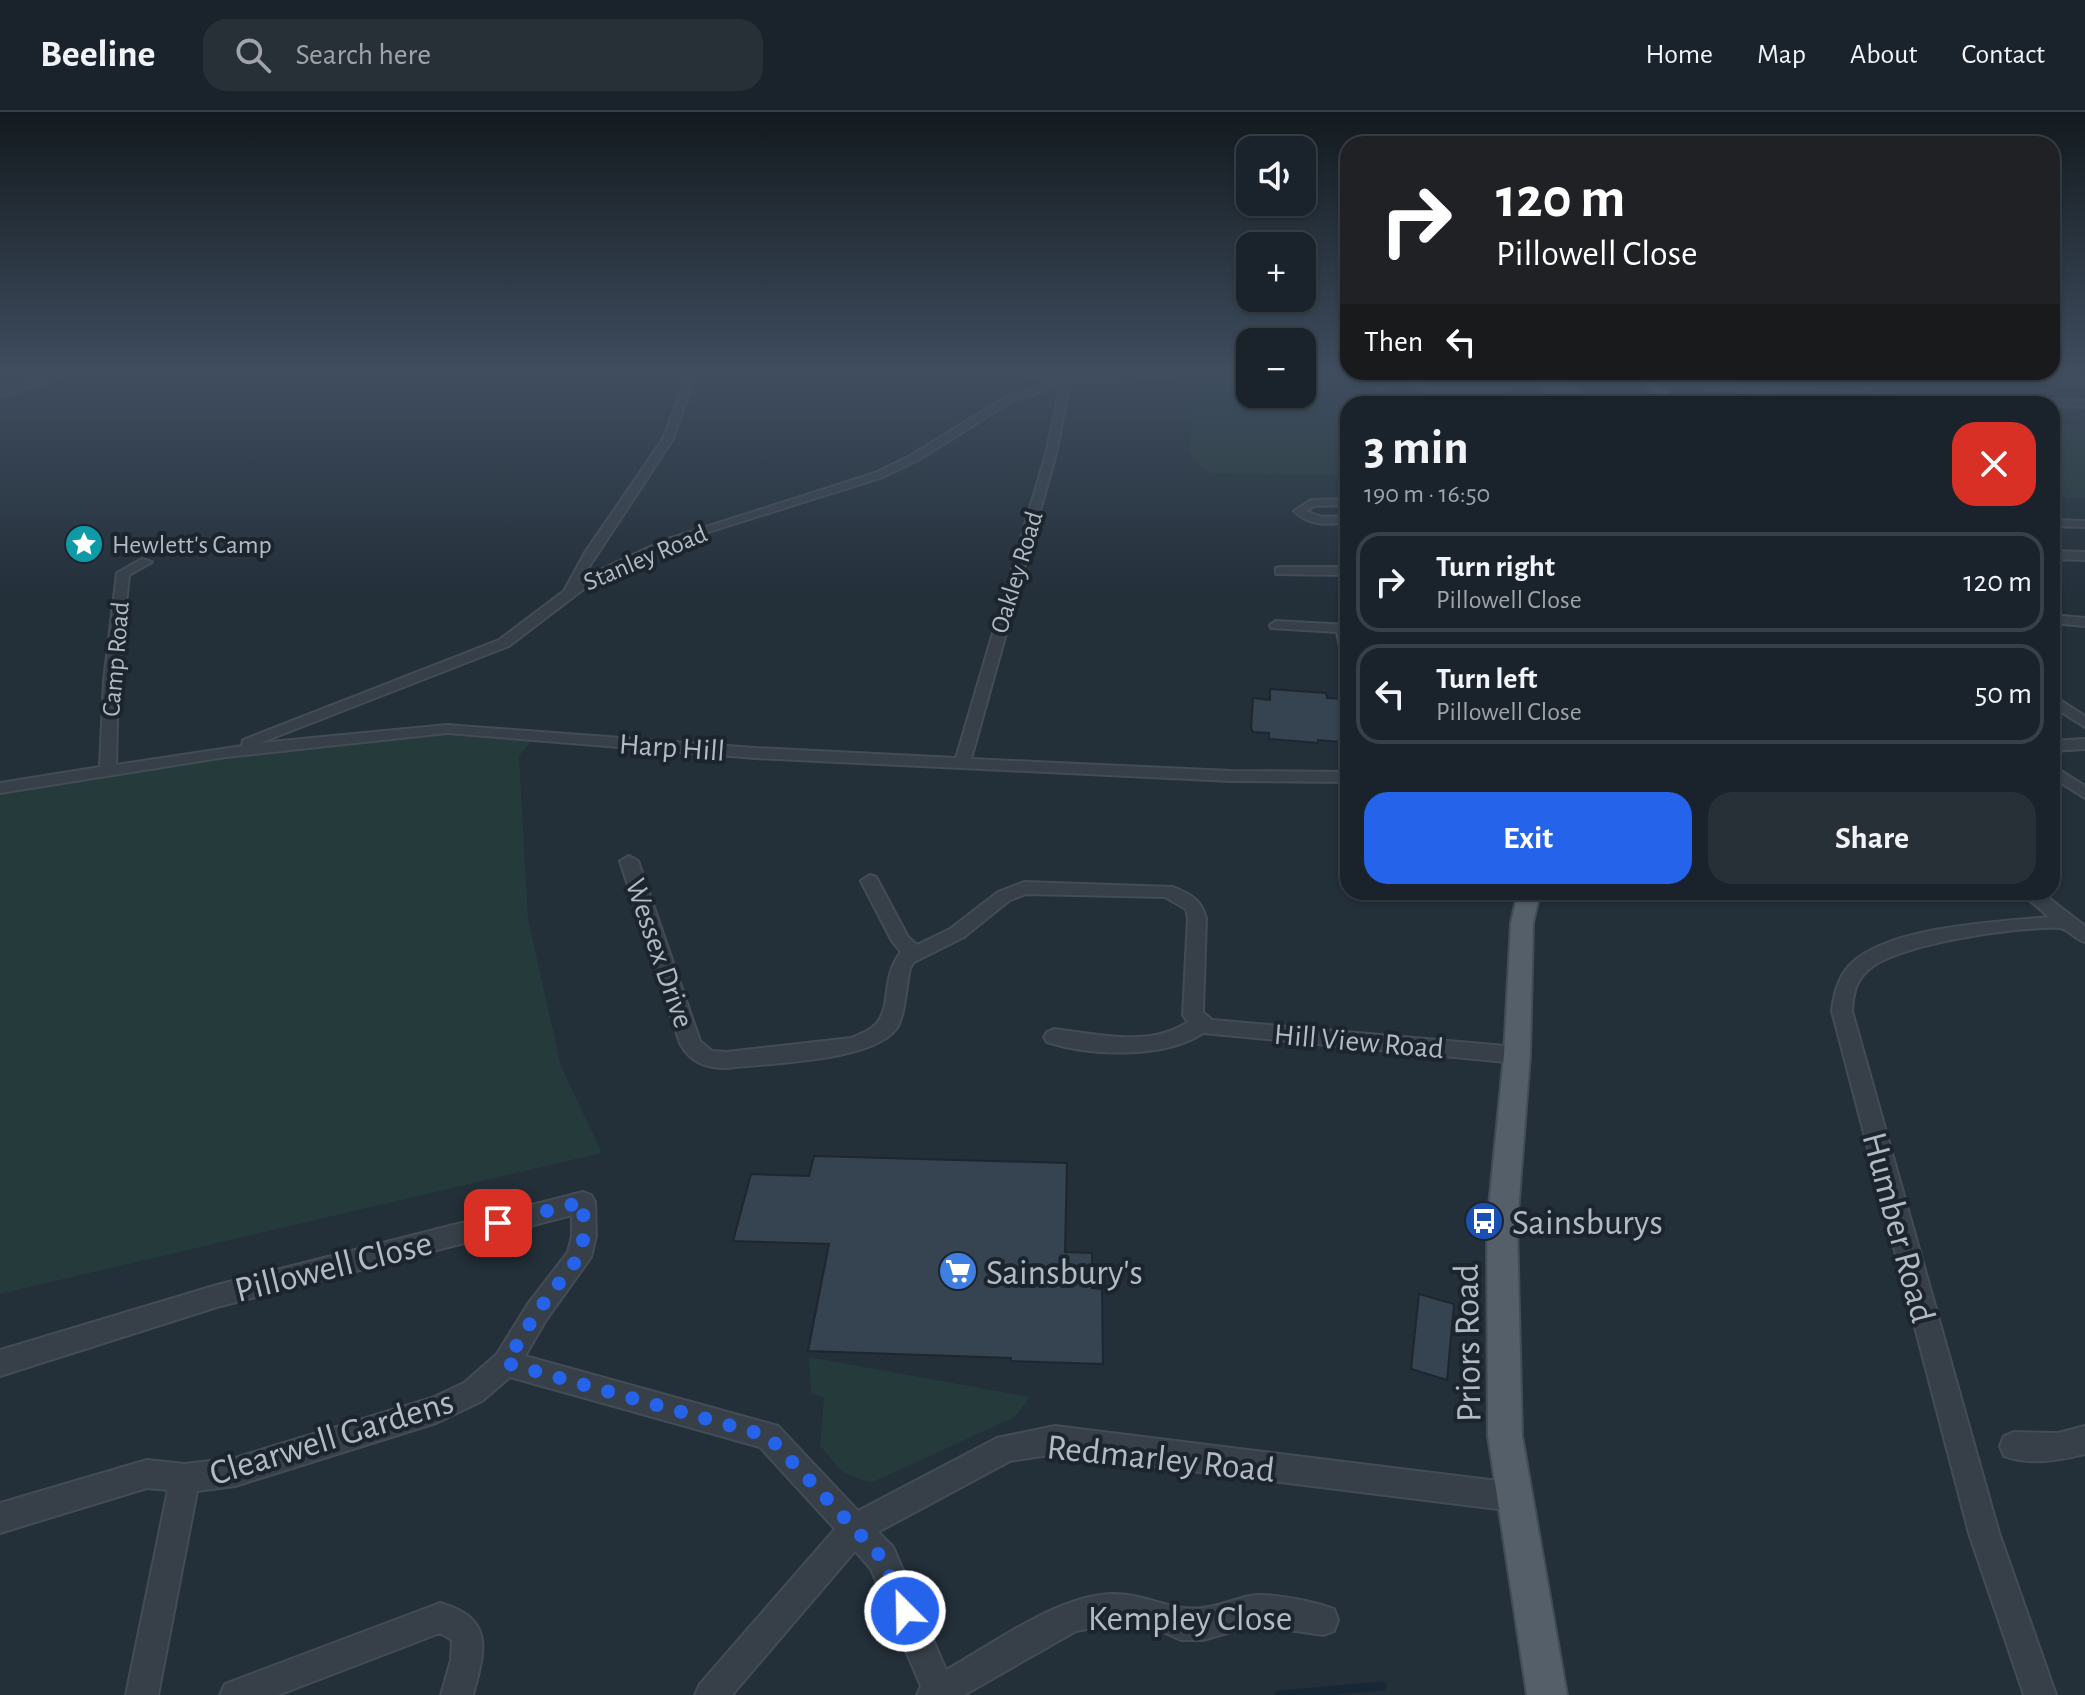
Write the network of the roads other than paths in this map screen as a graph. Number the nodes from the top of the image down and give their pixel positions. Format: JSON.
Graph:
{"nodes":[{"id":1,"x":660,"y":449,"type":"edge"},
{"id":2,"x":929,"y":449,"type":"edge"},
{"id":3,"x":1052,"y":449,"type":"edge"},
{"id":4,"x":1340,"y":502,"type":"edge"},
{"id":5,"x":1340,"y":520,"type":"edge"},
{"id":6,"x":2060,"y":523,"type":"edge"},
{"id":7,"x":2085,"y":524,"type":"edge"},
{"id":8,"x":2060,"y":555,"type":"edge"},
{"id":9,"x":2085,"y":556,"type":"edge"},
{"id":10,"x":146,"y":562,"type":"dead end"},
{"id":11,"x":1340,"y":570,"type":"edge"},
{"id":12,"x":1280,"y":571,"type":"dead end"},
{"id":13,"x":579,"y":572,"type":"junction"},
{"id":14,"x":599,"y":573,"type":"junction"},
{"id":15,"x":568,"y":591,"type":"junction"},
{"id":16,"x":2060,"y":620,"type":"edge"},
{"id":17,"x":2085,"y":622,"type":"edge"},
{"id":18,"x":1276,"y":625,"type":"dead end"},
{"id":19,"x":1340,"y":629,"type":"edge"},
{"id":20,"x":2060,"y":705,"type":"edge"},
{"id":21,"x":2085,"y":723,"type":"edge"},
{"id":22,"x":2085,"y":744,"type":"edge"},
{"id":23,"x":2060,"y":746,"type":"edge"},
{"id":24,"x":226,"y":752,"type":"junction"},
{"id":25,"x":962,"y":763,"type":"junction"},
{"id":26,"x":108,"y":770,"type":"junction"},
{"id":27,"x":2060,"y":776,"type":"edge"},
{"id":28,"x":1340,"y":777,"type":"edge"},
{"id":29,"x":0,"y":788,"type":"edge"},
{"id":30,"x":2085,"y":793,"type":"edge"},
{"id":31,"x":629,"y":861,"type":"dead end"},
{"id":32,"x":870,"y":881,"type":"dead end"},
{"id":33,"x":1527,"y":900,"type":"edge"},
{"id":34,"x":2039,"y":900,"type":"edge"},
{"id":35,"x":2076,"y":928,"type":"edge"},
{"id":36,"x":913,"y":952,"type":"junction"},
{"id":37,"x":1201,"y":1024,"type":"junction"},
{"id":38,"x":1054,"y":1037,"type":"dead end"},
{"id":39,"x":1517,"y":1055,"type":"junction"},
{"id":40,"x":0,"y":1363,"type":"edge"},
{"id":41,"x":506,"y":1363,"type":"junction"},
{"id":42,"x":2085,"y":1440,"type":"edge"},
{"id":43,"x":2014,"y":1446,"type":"dead end"},
{"id":44,"x":185,"y":1478,"type":"junction"},
{"id":45,"x":1514,"y":1497,"type":"junction"},
{"id":46,"x":0,"y":1518,"type":"edge"},
{"id":47,"x":855,"y":1529,"type":"junction"},
{"id":48,"x":1323,"y":1620,"type":"dead end"},
{"id":49,"x":936,"y":1693,"type":"edge"},
{"id":50,"x":142,"y":1695,"type":"edge"},
{"id":51,"x":236,"y":1695,"type":"edge"},
{"id":52,"x":457,"y":1695,"type":"edge"},
{"id":53,"x":711,"y":1695,"type":"edge"},
{"id":54,"x":1547,"y":1695,"type":"edge"},
{"id":55,"x":2040,"y":1695,"type":"edge"}],
"edges":[{"from":1,"to":13,"type":"street"},
{"from":2,"to":14,"type":"street","name":"Stanley Road"},
{"from":3,"to":25,"type":"street","name":"Oakley Road"},
{"from":4,"to":5,"type":"street"},
{"from":6,"to":7,"type":"street"},
{"from":8,"to":9,"type":"street"},
{"from":10,"to":26,"type":"street","name":"Camp Road"},
{"from":11,"to":12,"type":"street"},
{"from":13,"to":14,"type":"street"},
{"from":13,"to":15,"type":"street"},
{"from":14,"to":15,"type":"street","name":"Stanley Road"},
{"from":15,"to":24,"type":"street","name":"Stanley Road"},
{"from":16,"to":17,"type":"street"},
{"from":18,"to":19,"type":"street"},
{"from":20,"to":21,"type":"street"},
{"from":22,"to":23,"type":"street"},
{"from":24,"to":25,"type":"street","name":"Harp Hill"},
{"from":24,"to":26,"type":"street","name":"Harp Hill"},
{"from":25,"to":28,"type":"street","name":"Harp Hill"},
{"from":26,"to":29,"type":"street","name":"Harp Hill"},
{"from":27,"to":30,"type":"street"},
{"from":31,"to":36,"type":"street","name":"Wessex Drive"},
{"from":32,"to":36,"type":"street"},
{"from":33,"to":39,"type":"main road","name":"Priors Road"},
{"from":34,"to":35,"type":"street"},
{"from":35,"to":55,"type":"street","name":"Humber Road"},
{"from":36,"to":37,"type":"street"},
{"from":37,"to":38,"type":"street"},
{"from":37,"to":39,"type":"street","name":"Hill View Road"},
{"from":39,"to":45,"type":"main road","name":"Priors Road"},
{"from":40,"to":41,"type":"street","name":"Pillowell Close"},
{"from":41,"to":44,"type":"street","name":"Clearwell Gardens"},
{"from":41,"to":47,"type":"street"},
{"from":42,"to":43,"type":"street"},
{"from":44,"to":46,"type":"street","name":"Clearwell Gardens"},
{"from":44,"to":50,"type":"street"},
{"from":45,"to":47,"type":"street","name":"Redmarley Road"},
{"from":45,"to":54,"type":"main road","name":"Priors Road"},
{"from":47,"to":49,"type":"street"},
{"from":47,"to":53,"type":"street","name":"Redmarley Road"},
{"from":48,"to":49,"type":"street","name":"Kempley Close"},
{"from":51,"to":52,"type":"street"}]}
